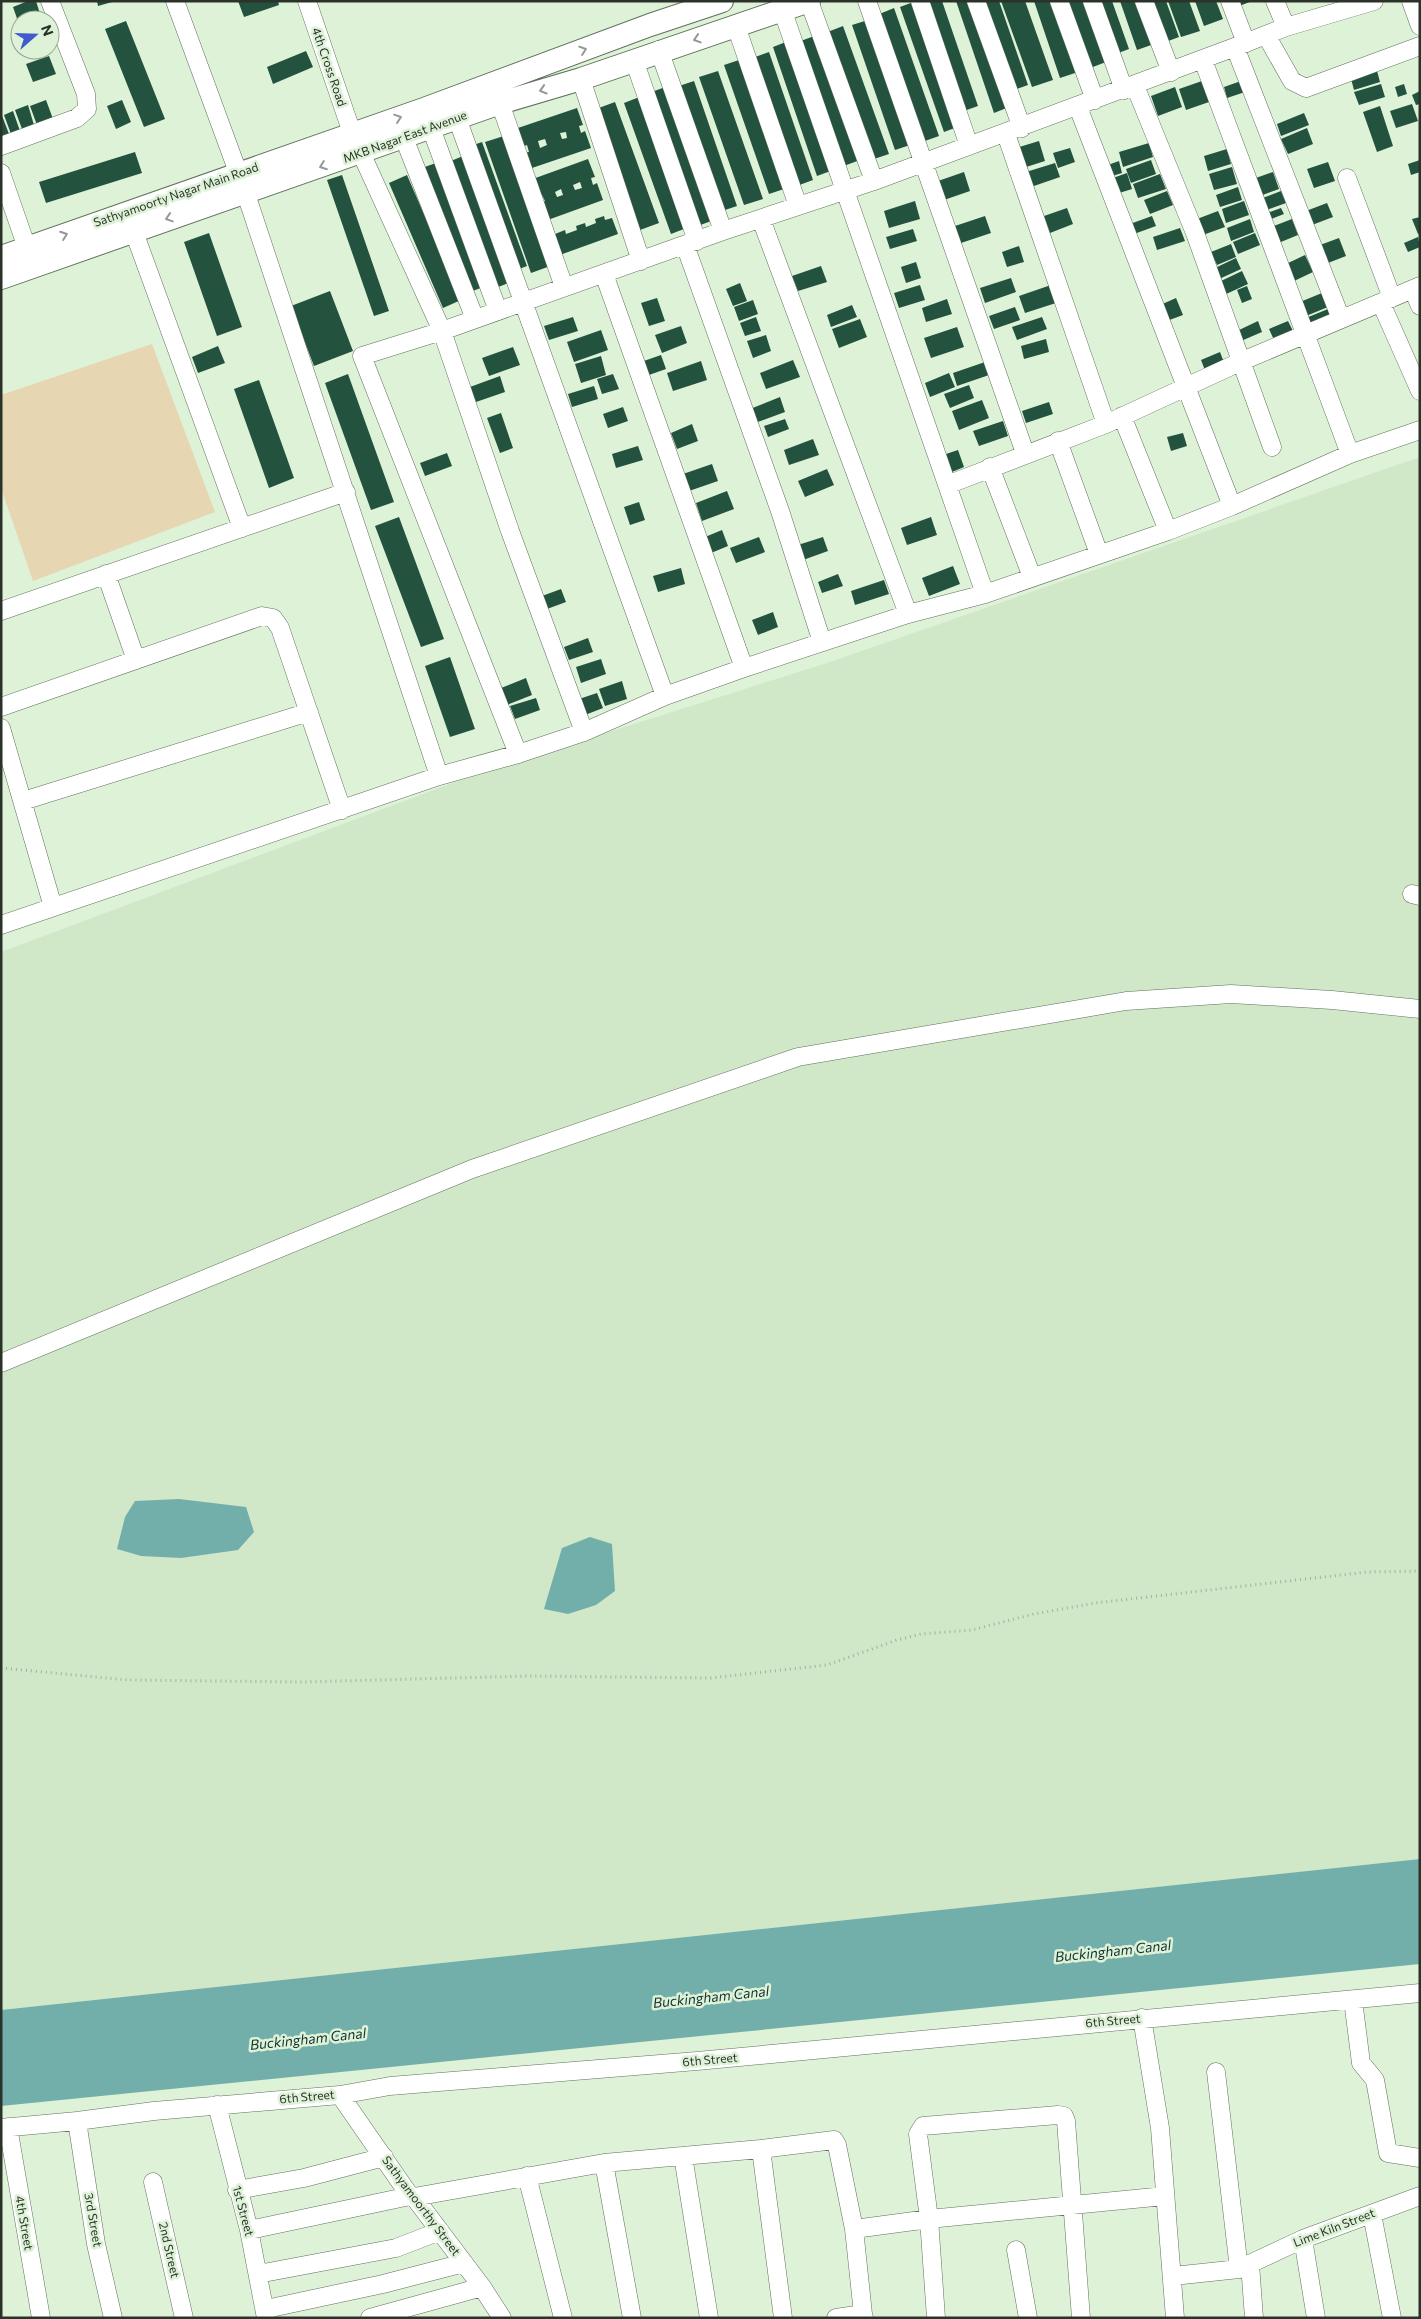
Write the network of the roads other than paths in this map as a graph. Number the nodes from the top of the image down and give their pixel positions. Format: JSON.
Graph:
{"nodes":[{"id":1,"x":50,"y":1,"type":"edge"},
{"id":2,"x":174,"y":1,"type":"edge"},
{"id":3,"x":307,"y":1,"type":"edge"},
{"id":4,"x":722,"y":1,"type":"edge"},
{"id":5,"x":809,"y":1,"type":"edge"},
{"id":6,"x":867,"y":1,"type":"edge"},
{"id":7,"x":920,"y":1,"type":"edge"},
{"id":8,"x":976,"y":1,"type":"edge"},
{"id":9,"x":1059,"y":1,"type":"edge"},
{"id":10,"x":1092,"y":1,"type":"edge"},
{"id":11,"x":1144,"y":1,"type":"edge"},
{"id":12,"x":1230,"y":1,"type":"edge"},
{"id":13,"x":1275,"y":1,"type":"edge"},
{"id":14,"x":1374,"y":1,"type":"edge"},
{"id":15,"x":1411,"y":1,"type":"edge"},
{"id":16,"x":782,"y":9,"type":"junction"},
{"id":17,"x":736,"y":26,"type":"junction"},
{"id":18,"x":1420,"y":26,"type":"edge"},
{"id":19,"x":1286,"y":27,"type":"junction"},
{"id":20,"x":1266,"y":35,"type":"junction"},
{"id":21,"x":1240,"y":45,"type":"junction"},
{"id":22,"x":1420,"y":46,"type":"edge"},
{"id":23,"x":660,"y":50,"type":"junction"},
{"id":24,"x":634,"y":60,"type":"junction"},
{"id":25,"x":1202,"y":60,"type":"junction"},
{"id":26,"x":1171,"y":72,"type":"junction"},
{"id":27,"x":581,"y":78,"type":"junction"},
{"id":28,"x":1129,"y":88,"type":"junction"},
{"id":29,"x":1095,"y":100,"type":"junction"},
{"id":30,"x":500,"y":103,"type":"junction"},
{"id":31,"x":1078,"y":107,"type":"junction"},
{"id":32,"x":458,"y":118,"type":"junction"},
{"id":33,"x":430,"y":128,"type":"junction"},
{"id":34,"x":1014,"y":131,"type":"junction"},
{"id":35,"x":404,"y":138,"type":"junction"},
{"id":36,"x":356,"y":143,"type":"junction"},
{"id":37,"x":1,"y":146,"type":"edge"},
{"id":38,"x":969,"y":146,"type":"junction"},
{"id":39,"x":924,"y":162,"type":"junction"},
{"id":40,"x":1,"y":173,"type":"edge"},
{"id":41,"x":1347,"y":178,"type":"dead end"},
{"id":42,"x":874,"y":182,"type":"junction"},
{"id":43,"x":242,"y":184,"type":"junction"},
{"id":44,"x":847,"y":190,"type":"junction"},
{"id":45,"x":798,"y":206,"type":"junction"},
{"id":46,"x":761,"y":219,"type":"junction"},
{"id":47,"x":130,"y":221,"type":"junction"},
{"id":48,"x":723,"y":231,"type":"junction"},
{"id":49,"x":691,"y":243,"type":"junction"},
{"id":50,"x":27,"y":248,"type":"junction"},
{"id":51,"x":1,"y":257,"type":"edge"},
{"id":52,"x":641,"y":261,"type":"junction"},
{"id":53,"x":604,"y":274,"type":"junction"},
{"id":54,"x":1,"y":278,"type":"edge"},
{"id":55,"x":564,"y":287,"type":"junction"},
{"id":56,"x":1416,"y":288,"type":"edge"},
{"id":57,"x":1386,"y":300,"type":"junction"},
{"id":58,"x":524,"y":302,"type":"junction"},
{"id":59,"x":1420,"y":306,"type":"edge"},
{"id":60,"x":498,"y":311,"type":"junction"},
{"id":61,"x":475,"y":319,"type":"junction"},
{"id":62,"x":1341,"y":319,"type":"junction"},
{"id":63,"x":442,"y":331,"type":"junction"},
{"id":64,"x":1305,"y":334,"type":"junction"},
{"id":65,"x":1240,"y":362,"type":"junction"},
{"id":66,"x":1187,"y":386,"type":"junction"},
{"id":67,"x":1420,"y":391,"type":"edge"},
{"id":68,"x":1122,"y":416,"type":"junction"},
{"id":69,"x":1106,"y":424,"type":"junction"},
{"id":70,"x":1420,"y":430,"type":"edge"},
{"id":71,"x":1058,"y":441,"type":"junction"},
{"id":72,"x":1272,"y":447,"type":"dead end"},
{"id":73,"x":1025,"y":453,"type":"junction"},
{"id":74,"x":1350,"y":454,"type":"junction"},
{"id":75,"x":990,"y":467,"type":"junction"},
{"id":76,"x":947,"y":485,"type":"junction"},
{"id":77,"x":346,"y":492,"type":"junction"},
{"id":78,"x":1232,"y":506,"type":"junction"},
{"id":79,"x":242,"y":528,"type":"junction"},
{"id":80,"x":1168,"y":531,"type":"junction"},
{"id":81,"x":1099,"y":554,"type":"junction"},
{"id":82,"x":106,"y":574,"type":"junction"},
{"id":83,"x":1032,"y":577,"type":"junction"},
{"id":84,"x":985,"y":594,"type":"junction"},
{"id":85,"x":1,"y":611,"type":"edge"},
{"id":86,"x":908,"y":614,"type":"junction"},
{"id":87,"x":822,"y":642,"type":"junction"},
{"id":88,"x":136,"y":660,"type":"junction"},
{"id":89,"x":744,"y":668,"type":"junction"},
{"id":90,"x":665,"y":696,"type":"junction"},
{"id":91,"x":1,"y":708,"type":"edge"},
{"id":92,"x":309,"y":712,"type":"junction"},
{"id":93,"x":1,"y":728,"type":"edge"},
{"id":94,"x":584,"y":732,"type":"junction"},
{"id":95,"x":518,"y":754,"type":"junction"},
{"id":96,"x":439,"y":776,"type":"junction"},
{"id":97,"x":23,"y":802,"type":"junction"},
{"id":98,"x":342,"y":810,"type":"junction"},
{"id":99,"x":53,"y":907,"type":"junction"},
{"id":100,"x":1,"y":925,"type":"edge"},
{"id":101,"x":1420,"y":1009,"type":"edge"},
{"id":102,"x":1,"y":1363,"type":"edge"},
{"id":103,"x":1420,"y":1993,"type":"edge"},
{"id":104,"x":1353,"y":2000,"type":"junction"},
{"id":105,"x":1142,"y":2018,"type":"junction"},
{"id":106,"x":1216,"y":2072,"type":"dead end"},
{"id":107,"x":340,"y":2095,"type":"junction"},
{"id":108,"x":217,"y":2105,"type":"junction"},
{"id":109,"x":77,"y":2122,"type":"junction"},
{"id":110,"x":4,"y":2128,"type":"edge"},
{"id":111,"x":761,"y":2149,"type":"junction"},
{"id":112,"x":683,"y":2156,"type":"junction"},
{"id":113,"x":384,"y":2157,"type":"junction"},
{"id":114,"x":1420,"y":2158,"type":"edge"},
{"id":115,"x":604,"y":2164,"type":"junction"},
{"id":116,"x":527,"y":2176,"type":"junction"},
{"id":117,"x":153,"y":2182,"type":"dead end"},
{"id":118,"x":238,"y":2190,"type":"junction"},
{"id":119,"x":412,"y":2196,"type":"junction"},
{"id":120,"x":1165,"y":2196,"type":"junction"},
{"id":121,"x":1420,"y":2196,"type":"edge"},
{"id":122,"x":1074,"y":2204,"type":"junction"},
{"id":123,"x":1372,"y":2214,"type":"junction"},
{"id":124,"x":929,"y":2219,"type":"junction"},
{"id":125,"x":854,"y":2229,"type":"junction"},
{"id":126,"x":249,"y":2230,"type":"junction"},
{"id":127,"x":440,"y":2231,"type":"junction"},
{"id":128,"x":1303,"y":2239,"type":"junction"},
{"id":129,"x":1016,"y":2250,"type":"dead end"},
{"id":130,"x":464,"y":2263,"type":"junction"},
{"id":131,"x":1244,"y":2266,"type":"junction"},
{"id":132,"x":258,"y":2274,"type":"junction"},
{"id":133,"x":1172,"y":2276,"type":"junction"},
{"id":134,"x":482,"y":2287,"type":"junction"},
{"id":135,"x":266,"y":2314,"type":"edge"},
{"id":136,"x":498,"y":2316,"type":"edge"},
{"id":137,"x":864,"y":2316,"type":"edge"},
{"id":138,"x":41,"y":2318,"type":"edge"},
{"id":139,"x":113,"y":2318,"type":"edge"},
{"id":140,"x":184,"y":2318,"type":"edge"},
{"id":141,"x":370,"y":2318,"type":"edge"},
{"id":142,"x":563,"y":2318,"type":"edge"},
{"id":143,"x":632,"y":2318,"type":"edge"},
{"id":144,"x":709,"y":2318,"type":"edge"},
{"id":145,"x":783,"y":2318,"type":"edge"},
{"id":146,"x":836,"y":2318,"type":"edge"},
{"id":147,"x":936,"y":2318,"type":"edge"},
{"id":148,"x":1028,"y":2318,"type":"edge"},
{"id":149,"x":1081,"y":2318,"type":"edge"},
{"id":150,"x":1175,"y":2318,"type":"edge"},
{"id":151,"x":1254,"y":2318,"type":"edge"},
{"id":152,"x":1316,"y":2318,"type":"edge"},
{"id":153,"x":1392,"y":2318,"type":"edge"}],
"edges":[{"from":1,"to":37,"type":"street"},
{"from":2,"to":43,"type":"street"},
{"from":3,"to":36,"type":"street","name":"4th Cross Road"},
{"from":36,"to":4,"type":"main road","name":"MKB Nagar East Avenue","one_way":true},
{"from":5,"to":16,"type":"main road","name":"MKB Nagar East Avenue"},
{"from":5,"to":42,"type":"street"},
{"from":6,"to":39,"type":"street"},
{"from":7,"to":38,"type":"street"},
{"from":8,"to":34,"type":"street"},
{"from":9,"to":29,"type":"street"},
{"from":10,"to":28,"type":"street"},
{"from":11,"to":26,"type":"street"},
{"from":12,"to":21,"type":"street"},
{"from":13,"to":19,"type":"street"},
{"from":14,"to":19,"type":"street"},
{"from":15,"to":18,"type":"street"},
{"from":16,"to":17,"type":"main road","name":"MKB Nagar East Avenue"},
{"from":16,"to":44,"type":"street"},
{"from":17,"to":23,"type":"main road","name":"MKB Nagar East Avenue","one_way":true},
{"from":17,"to":45,"type":"street"},
{"from":19,"to":20,"type":"street"},
{"from":20,"to":21,"type":"street"},
{"from":20,"to":22,"type":"street"},
{"from":21,"to":25,"type":"street"},
{"from":21,"to":62,"type":"street"},
{"from":23,"to":24,"type":"main road","name":"MKB Nagar East Avenue"},
{"from":23,"to":48,"type":"street"},
{"from":24,"to":27,"type":"main road","name":"MKB Nagar East Avenue"},
{"from":24,"to":49,"type":"street"},
{"from":25,"to":26,"type":"street"},
{"from":25,"to":64,"type":"street"},
{"from":26,"to":28,"type":"street"},
{"from":27,"to":30,"type":"main road","name":"MKB Nagar East Avenue","one_way":true},
{"from":27,"to":52,"type":"street"},
{"from":28,"to":29,"type":"street"},
{"from":28,"to":65,"type":"street"},
{"from":29,"to":31,"type":"street"},
{"from":30,"to":32,"type":"main road","name":"MKB Nagar East Avenue"},
{"from":30,"to":55,"type":"street"},
{"from":31,"to":34,"type":"street"},
{"from":31,"to":66,"type":"street"},
{"from":32,"to":33,"type":"main road","name":"MKB Nagar East Avenue"},
{"from":32,"to":58,"type":"street"},
{"from":33,"to":35,"type":"main road","name":"MKB Nagar East Avenue"},
{"from":33,"to":60,"type":"street"},
{"from":34,"to":38,"type":"street"},
{"from":34,"to":69,"type":"street"},
{"from":35,"to":36,"type":"main road","name":"MKB Nagar East Avenue"},
{"from":35,"to":61,"type":"street"},
{"from":36,"to":43,"type":"main road","name":"Sathyamoorty Nagar Main Road"},
{"from":36,"to":63,"type":"street","name":"4th Cross Road"},
{"from":38,"to":39,"type":"street"},
{"from":39,"to":42,"type":"street"},
{"from":39,"to":73,"type":"street"},
{"from":40,"to":50,"type":"street"},
{"from":41,"to":57,"type":"street"},
{"from":42,"to":44,"type":"street"},
{"from":43,"to":47,"type":"main road","name":"Sathyamoorty Nagar Main Road"},
{"from":43,"to":77,"type":"street"},
{"from":44,"to":45,"type":"street"},
{"from":44,"to":76,"type":"street"},
{"from":45,"to":46,"type":"street"},
{"from":46,"to":48,"type":"street"},
{"from":46,"to":86,"type":"street"},
{"from":50,"to":47,"type":"main road","name":"Sathyamoorty Nagar Main Road","one_way":true},
{"from":47,"to":54,"type":"main road"},
{"from":47,"to":79,"type":"street"},
{"from":48,"to":49,"type":"street"},
{"from":49,"to":52,"type":"street"},
{"from":49,"to":87,"type":"street"},
{"from":50,"to":51,"type":"main road","name":"Sathyamoorty Nagar Main Road"},
{"from":52,"to":53,"type":"street"},
{"from":53,"to":55,"type":"street"},
{"from":53,"to":89,"type":"street"},
{"from":55,"to":58,"type":"street"},
{"from":56,"to":57,"type":"street"},
{"from":56,"to":59,"type":"street"},
{"from":57,"to":62,"type":"street"},
{"from":57,"to":67,"type":"street"},
{"from":58,"to":60,"type":"street"},
{"from":58,"to":90,"type":"street"},
{"from":60,"to":61,"type":"street"},
{"from":61,"to":63,"type":"street"},
{"from":62,"to":64,"type":"street"},
{"from":63,"to":94,"type":"street","name":"4th Cross Road"},
{"from":63,"to":95,"type":"street"},
{"from":64,"to":65,"type":"street"},
{"from":64,"to":74,"type":"street"},
{"from":65,"to":66,"type":"street"},
{"from":65,"to":72,"type":"street"},
{"from":66,"to":68,"type":"street"},
{"from":66,"to":78,"type":"street"},
{"from":68,"to":69,"type":"street"},
{"from":68,"to":80,"type":"street"},
{"from":69,"to":71,"type":"street"},
{"from":70,"to":74,"type":"street"},
{"from":71,"to":73,"type":"street"},
{"from":71,"to":81,"type":"street"},
{"from":73,"to":75,"type":"street"},
{"from":74,"to":78,"type":"street"},
{"from":75,"to":76,"type":"street"},
{"from":75,"to":83,"type":"street"},
{"from":76,"to":84,"type":"street"},
{"from":77,"to":79,"type":"street"},
{"from":77,"to":96,"type":"street"},
{"from":78,"to":80,"type":"street"},
{"from":79,"to":82,"type":"street"},
{"from":80,"to":81,"type":"street"},
{"from":81,"to":83,"type":"street"},
{"from":82,"to":85,"type":"street"},
{"from":82,"to":88,"type":"street"},
{"from":83,"to":84,"type":"street"},
{"from":84,"to":86,"type":"street"},
{"from":86,"to":87,"type":"street"},
{"from":87,"to":89,"type":"street"},
{"from":88,"to":91,"type":"street"},
{"from":88,"to":92,"type":"street"},
{"from":89,"to":90,"type":"street"},
{"from":90,"to":94,"type":"street"},
{"from":92,"to":97,"type":"street"},
{"from":92,"to":98,"type":"street"},
{"from":93,"to":97,"type":"street"},
{"from":94,"to":95,"type":"street"},
{"from":95,"to":96,"type":"street"},
{"from":96,"to":98,"type":"street"},
{"from":97,"to":99,"type":"street"},
{"from":98,"to":99,"type":"street"},
{"from":99,"to":100,"type":"street"},
{"from":101,"to":102,"type":"street"},
{"from":103,"to":104,"type":"street","name":"6th Street"},
{"from":104,"to":105,"type":"street","name":"6th Street"},
{"from":104,"to":114,"type":"street"},
{"from":105,"to":107,"type":"street","name":"6th Street"},
{"from":105,"to":120,"type":"street"},
{"from":106,"to":131,"type":"street"},
{"from":107,"to":108,"type":"street","name":"6th Street"},
{"from":107,"to":113,"type":"street","name":"Sathyamoorthy Street"},
{"from":108,"to":109,"type":"street","name":"6th Street"},
{"from":108,"to":118,"type":"street","name":"1st Street"},
{"from":109,"to":110,"type":"street","name":"6th Street"},
{"from":109,"to":139,"type":"street","name":"3rd Street"},
{"from":110,"to":138,"type":"street","name":"4th Street"},
{"from":111,"to":112,"type":"street"},
{"from":111,"to":125,"type":"street"},
{"from":111,"to":145,"type":"street"},
{"from":112,"to":115,"type":"street"},
{"from":112,"to":144,"type":"street"},
{"from":113,"to":118,"type":"street"},
{"from":113,"to":119,"type":"street","name":"Sathyamoorthy Street"},
{"from":115,"to":116,"type":"street"},
{"from":115,"to":143,"type":"street"},
{"from":116,"to":119,"type":"street"},
{"from":116,"to":142,"type":"street"},
{"from":117,"to":140,"type":"street","name":"2nd Street"},
{"from":118,"to":126,"type":"street","name":"1st Street"},
{"from":119,"to":126,"type":"street"},
{"from":119,"to":127,"type":"street","name":"Sathyamoorthy Street"},
{"from":120,"to":122,"type":"street"},
{"from":120,"to":133,"type":"street"},
{"from":121,"to":123,"type":"street","name":"Lime Kiln Street"},
{"from":122,"to":124,"type":"street"},
{"from":122,"to":124,"type":"street"},
{"from":122,"to":149,"type":"street"},
{"from":123,"to":128,"type":"street","name":"Lime Kiln Street"},
{"from":123,"to":153,"type":"street"},
{"from":124,"to":125,"type":"street"},
{"from":124,"to":147,"type":"street"},
{"from":125,"to":137,"type":"street"},
{"from":126,"to":132,"type":"street","name":"1st Street"},
{"from":127,"to":130,"type":"street","name":"Sathyamoorthy Street"},
{"from":127,"to":132,"type":"street"},
{"from":128,"to":131,"type":"street","name":"Lime Kiln Street"},
{"from":128,"to":152,"type":"street"},
{"from":129,"to":148,"type":"street"},
{"from":130,"to":134,"type":"street","name":"Sathyamoorthy Street"},
{"from":130,"to":135,"type":"street"},
{"from":131,"to":133,"type":"street","name":"Lime Kiln Street"},
{"from":131,"to":151,"type":"street"},
{"from":132,"to":135,"type":"street","name":"1st Street"},
{"from":133,"to":150,"type":"street"},
{"from":134,"to":136,"type":"street","name":"Sathyamoorthy Street"},
{"from":134,"to":141,"type":"street"},
{"from":137,"to":146,"type":"street"}]}
